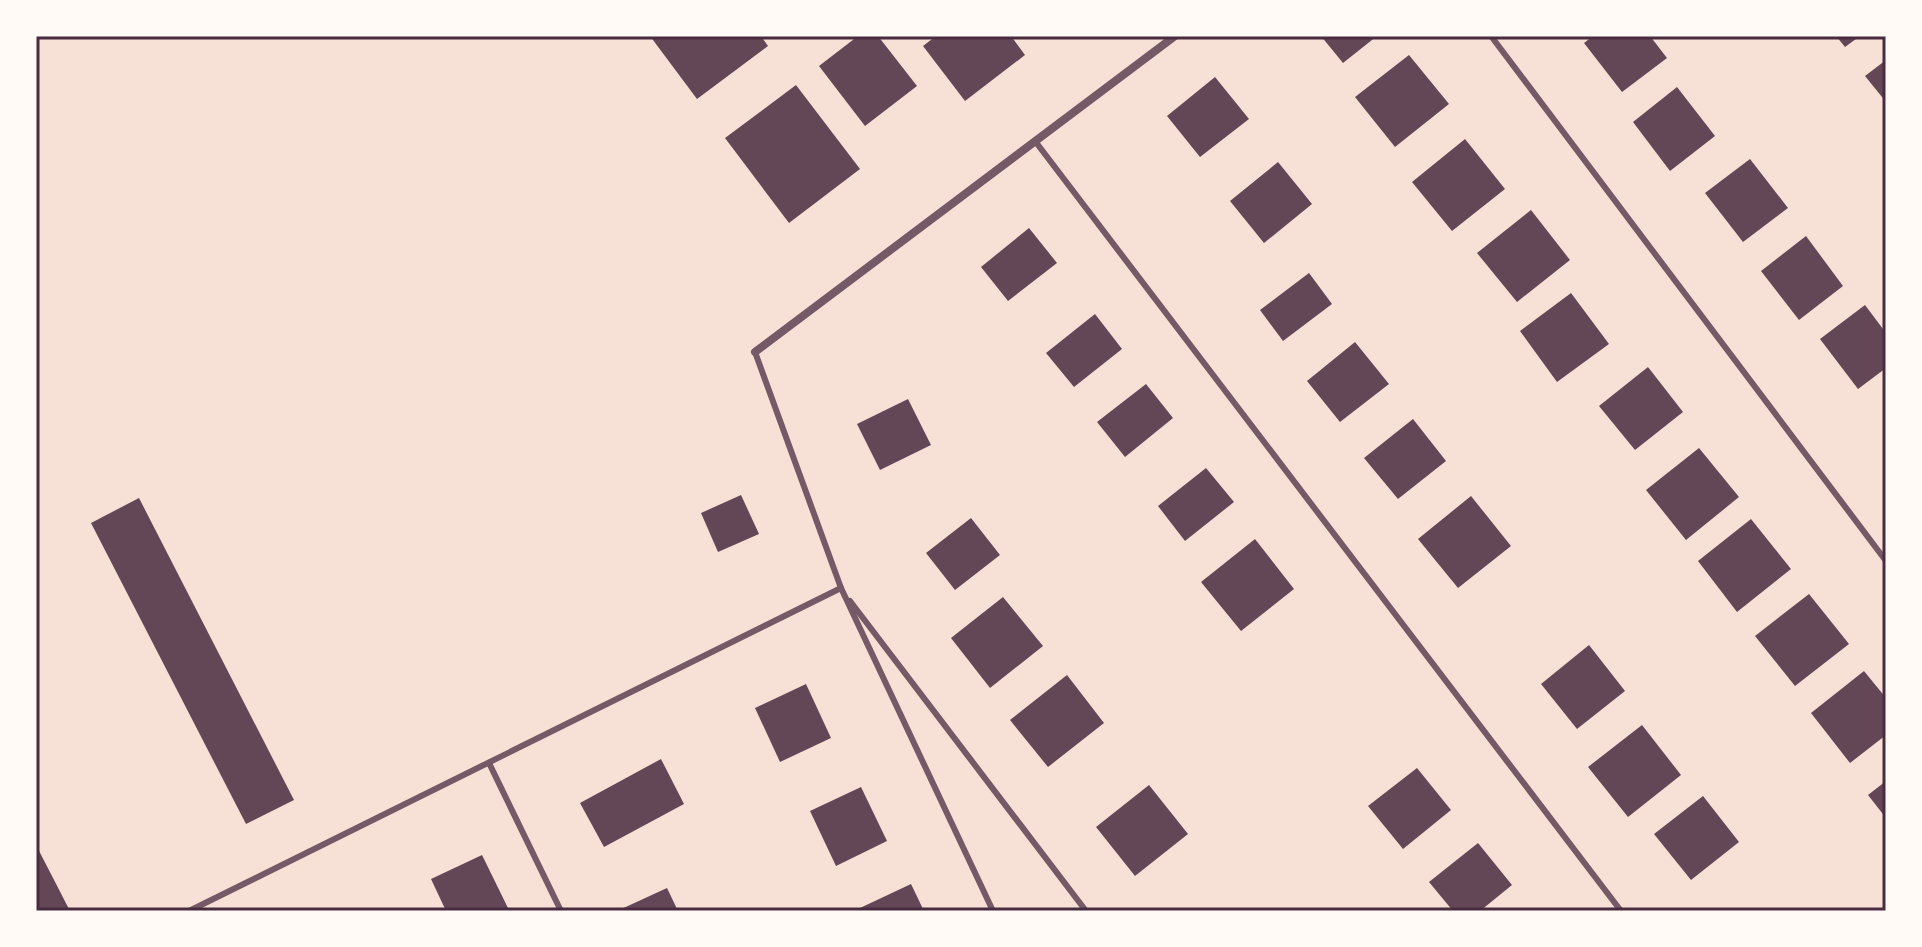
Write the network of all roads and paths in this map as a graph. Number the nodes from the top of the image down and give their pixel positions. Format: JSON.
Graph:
{"nodes":[{"id":1,"x":1175,"y":36,"type":"edge"},
{"id":2,"x":1491,"y":36,"type":"edge"},
{"id":3,"x":1035,"y":141,"type":"junction"},
{"id":4,"x":755,"y":352,"type":"joint"},
{"id":5,"x":1886,"y":561,"type":"edge"},
{"id":6,"x":841,"y":588,"type":"junction"},
{"id":7,"x":489,"y":763,"type":"junction"},
{"id":8,"x":189,"y":911,"type":"edge"},
{"id":9,"x":561,"y":911,"type":"edge"},
{"id":10,"x":993,"y":911,"type":"edge"},
{"id":11,"x":1086,"y":911,"type":"edge"},
{"id":12,"x":1621,"y":911,"type":"edge"}],
"edges":[{"from":1,"to":3,"type":"street"},
{"from":2,"to":5,"type":"lane"},
{"from":3,"to":4,"type":"street"},
{"from":3,"to":12,"type":"lane"},
{"from":4,"to":6,"type":"lane"},
{"from":6,"to":7,"type":"lane"},
{"from":6,"to":10,"type":"lane"},
{"from":6,"to":11,"type":"lane"},
{"from":7,"to":8,"type":"lane"},
{"from":7,"to":9,"type":"lane"}]}
